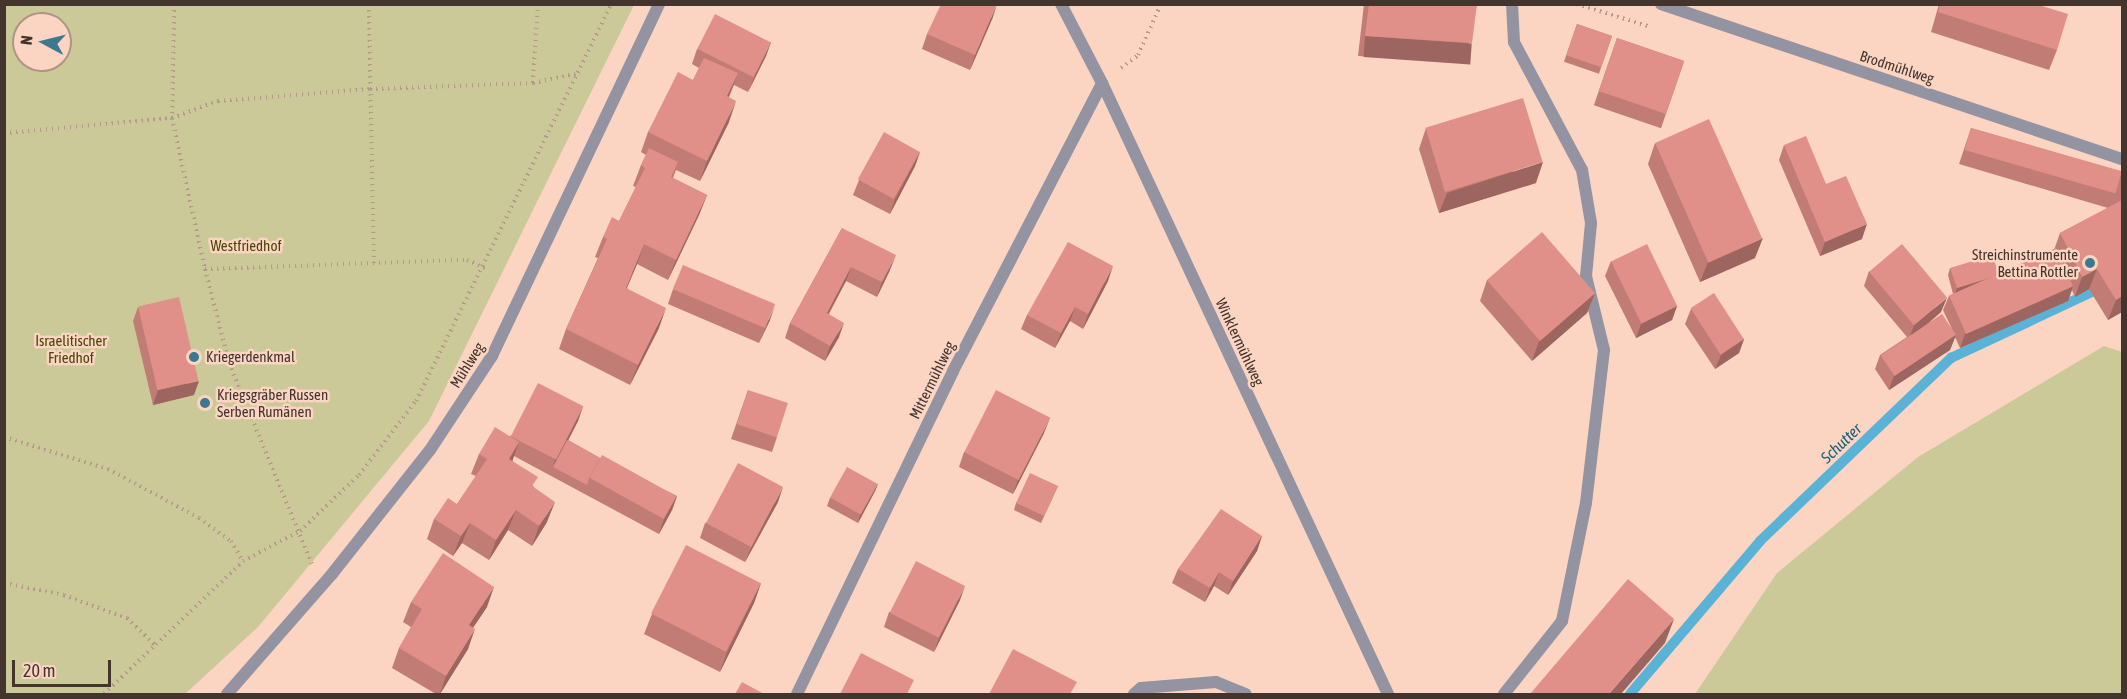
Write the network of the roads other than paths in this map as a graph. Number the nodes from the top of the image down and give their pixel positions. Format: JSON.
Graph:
{"nodes":[{"id":1,"x":659,"y":4,"type":"edge"},
{"id":2,"x":1061,"y":4,"type":"edge"},
{"id":3,"x":1512,"y":4,"type":"edge"},
{"id":4,"x":1661,"y":4,"type":"edge"},
{"id":5,"x":1102,"y":82,"type":"junction"},
{"id":6,"x":2122,"y":159,"type":"edge"},
{"id":7,"x":227,"y":694,"type":"edge"},
{"id":8,"x":797,"y":694,"type":"edge"},
{"id":9,"x":1134,"y":694,"type":"edge"},
{"id":10,"x":1246,"y":694,"type":"edge"},
{"id":11,"x":1388,"y":694,"type":"edge"},
{"id":12,"x":1504,"y":694,"type":"edge"}],
"edges":[{"from":1,"to":7,"type":"street","name":"Mühlweg"},
{"from":2,"to":5,"type":"street","name":"Winklermühlweg"},
{"from":3,"to":12,"type":"street"},
{"from":4,"to":6,"type":"street","name":"Brodmühlweg"},
{"from":5,"to":8,"type":"street","name":"Mittermühlweg"},
{"from":5,"to":11,"type":"street","name":"Winklermühlweg"},
{"from":9,"to":10,"type":"street"}]}
